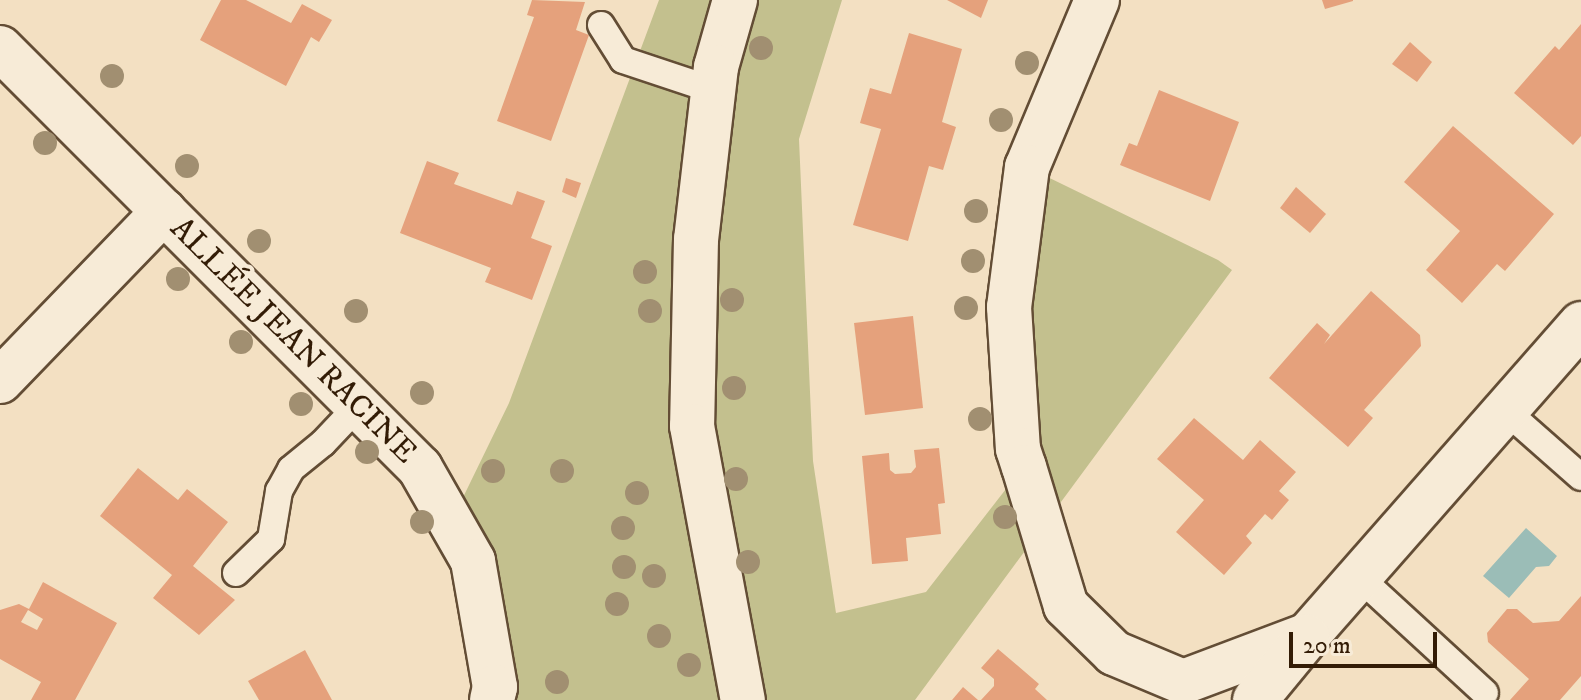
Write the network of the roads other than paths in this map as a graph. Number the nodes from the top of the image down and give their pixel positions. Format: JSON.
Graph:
{"nodes":[{"id":1,"x":735,"y":0,"type":"edge"},
{"id":2,"x":1097,"y":0,"type":"edge"},
{"id":3,"x":601,"y":25,"type":"dead end"},
{"id":4,"x":0,"y":48,"type":"edge"},
{"id":5,"x":713,"y":90,"type":"junction"},
{"id":6,"x":164,"y":211,"type":"junction"},
{"id":7,"x":1581,"y":324,"type":"edge"},
{"id":8,"x":0,"y":381,"type":"edge"},
{"id":9,"x":358,"y":406,"type":"junction"},
{"id":10,"x":1505,"y":410,"type":"junction"},
{"id":11,"x":1581,"y":477,"type":"edge"},
{"id":12,"x":236,"y":573,"type":"dead end"},
{"id":13,"x":1359,"y":577,"type":"junction"},
{"id":14,"x":1308,"y":635,"type":"junction"},
{"id":15,"x":740,"y":679,"type":"edge"},
{"id":16,"x":1485,"y":693,"type":"dead end"},
{"id":17,"x":497,"y":696,"type":"edge"},
{"id":18,"x":723,"y":700,"type":"edge"},
{"id":19,"x":1255,"y":700,"type":"edge"}],
"edges":[{"from":1,"to":5,"type":"street"},
{"from":2,"to":14,"type":"street"},
{"from":3,"to":5,"type":"lane"},
{"from":4,"to":6,"type":"street","name":"ALLÉE JEAN RACINE"},
{"from":5,"to":15,"type":"street"},
{"from":6,"to":8,"type":"street"},
{"from":6,"to":9,"type":"street","name":"ALLÉE JEAN RACINE"},
{"from":7,"to":10,"type":"street"},
{"from":9,"to":12,"type":"lane"},
{"from":9,"to":17,"type":"street","name":"ALLÉE JEAN RACINE"},
{"from":10,"to":11,"type":"lane"},
{"from":10,"to":13,"type":"street"},
{"from":13,"to":14,"type":"street"},
{"from":13,"to":16,"type":"lane"},
{"from":14,"to":19,"type":"street"},
{"from":15,"to":18,"type":"street"}]}
